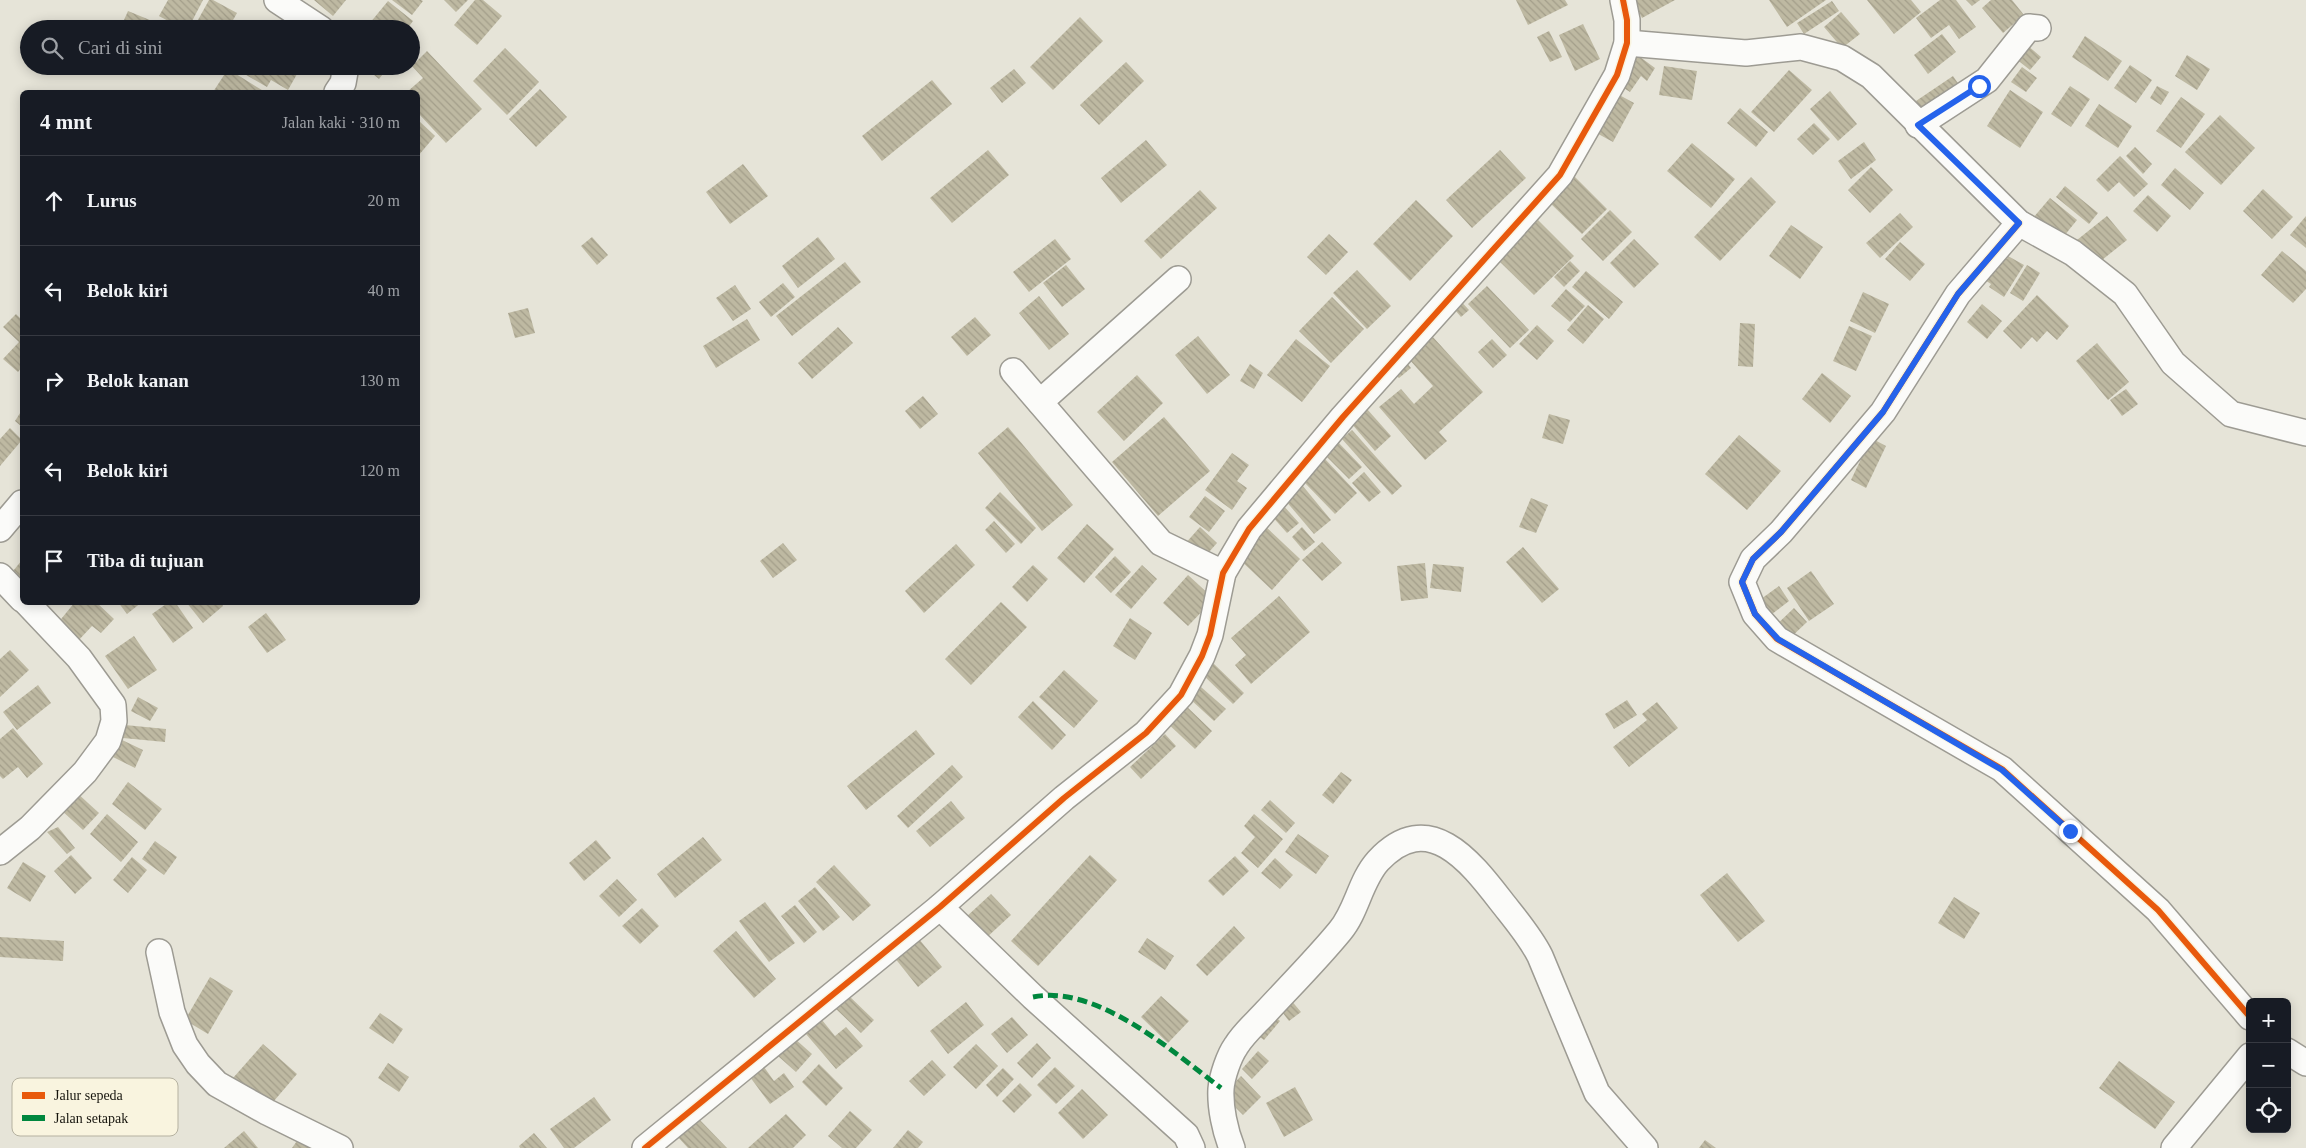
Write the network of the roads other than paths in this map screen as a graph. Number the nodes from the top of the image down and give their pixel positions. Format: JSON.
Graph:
{"nodes":[{"id":1,"x":277,"y":0,"type":"edge"},
{"id":2,"x":1622,"y":0,"type":"edge"},
{"id":3,"x":307,"y":20,"type":"edge"},
{"id":4,"x":2038,"y":28,"type":"dead end"},
{"id":5,"x":1627,"y":43,"type":"junction"},
{"id":6,"x":344,"y":75,"type":"edge"},
{"id":7,"x":338,"y":90,"type":"edge"},
{"id":8,"x":1918,"y":125,"type":"junction"},
{"id":9,"x":2019,"y":223,"type":"junction"},
{"id":10,"x":1178,"y":279,"type":"dead end"},
{"id":11,"x":1013,"y":371,"type":"dead end"},
{"id":12,"x":1040,"y":402,"type":"junction"},
{"id":13,"x":2306,"y":433,"type":"edge"},
{"id":14,"x":20,"y":504,"type":"edge"},
{"id":15,"x":0,"y":529,"type":"edge"},
{"id":16,"x":1223,"y":573,"type":"junction"},
{"id":17,"x":0,"y":576,"type":"edge"},
{"id":18,"x":20,"y":597,"type":"edge"},
{"id":19,"x":29,"y":605,"type":"edge"},
{"id":20,"x":0,"y":852,"type":"edge"},
{"id":21,"x":940,"y":906,"type":"junction"},
{"id":22,"x":160,"y":952,"type":"dead end"},
{"id":23,"x":2246,"y":1012,"type":"edge"},
{"id":24,"x":2291,"y":1054,"type":"edge"},
{"id":25,"x":2246,"y":1061,"type":"edge"},
{"id":26,"x":2306,"y":1063,"type":"edge"},
{"id":27,"x":1229,"y":1141,"type":"edge"},
{"id":28,"x":1189,"y":1142,"type":"edge"},
{"id":29,"x":340,"y":1148,"type":"edge"},
{"id":30,"x":645,"y":1148,"type":"edge"},
{"id":31,"x":1646,"y":1148,"type":"edge"},
{"id":32,"x":2174,"y":1148,"type":"edge"}],
"edges":[{"from":1,"to":3,"type":"street"},
{"from":2,"to":5,"type":"street"},
{"from":4,"to":8,"type":"street"},
{"from":5,"to":8,"type":"street"},
{"from":5,"to":16,"type":"street"},
{"from":6,"to":7,"type":"street"},
{"from":8,"to":9,"type":"street"},
{"from":9,"to":13,"type":"street"},
{"from":9,"to":23,"type":"street"},
{"from":10,"to":12,"type":"street"},
{"from":11,"to":12,"type":"street"},
{"from":12,"to":16,"type":"street"},
{"from":14,"to":15,"type":"street"},
{"from":16,"to":21,"type":"street"},
{"from":17,"to":18,"type":"street"},
{"from":19,"to":20,"type":"street"},
{"from":21,"to":28,"type":"street"},
{"from":21,"to":30,"type":"street"},
{"from":22,"to":29,"type":"street"},
{"from":24,"to":26,"type":"street"},
{"from":25,"to":32,"type":"street"},
{"from":27,"to":28,"type":"street"},
{"from":27,"to":31,"type":"street"}]}
